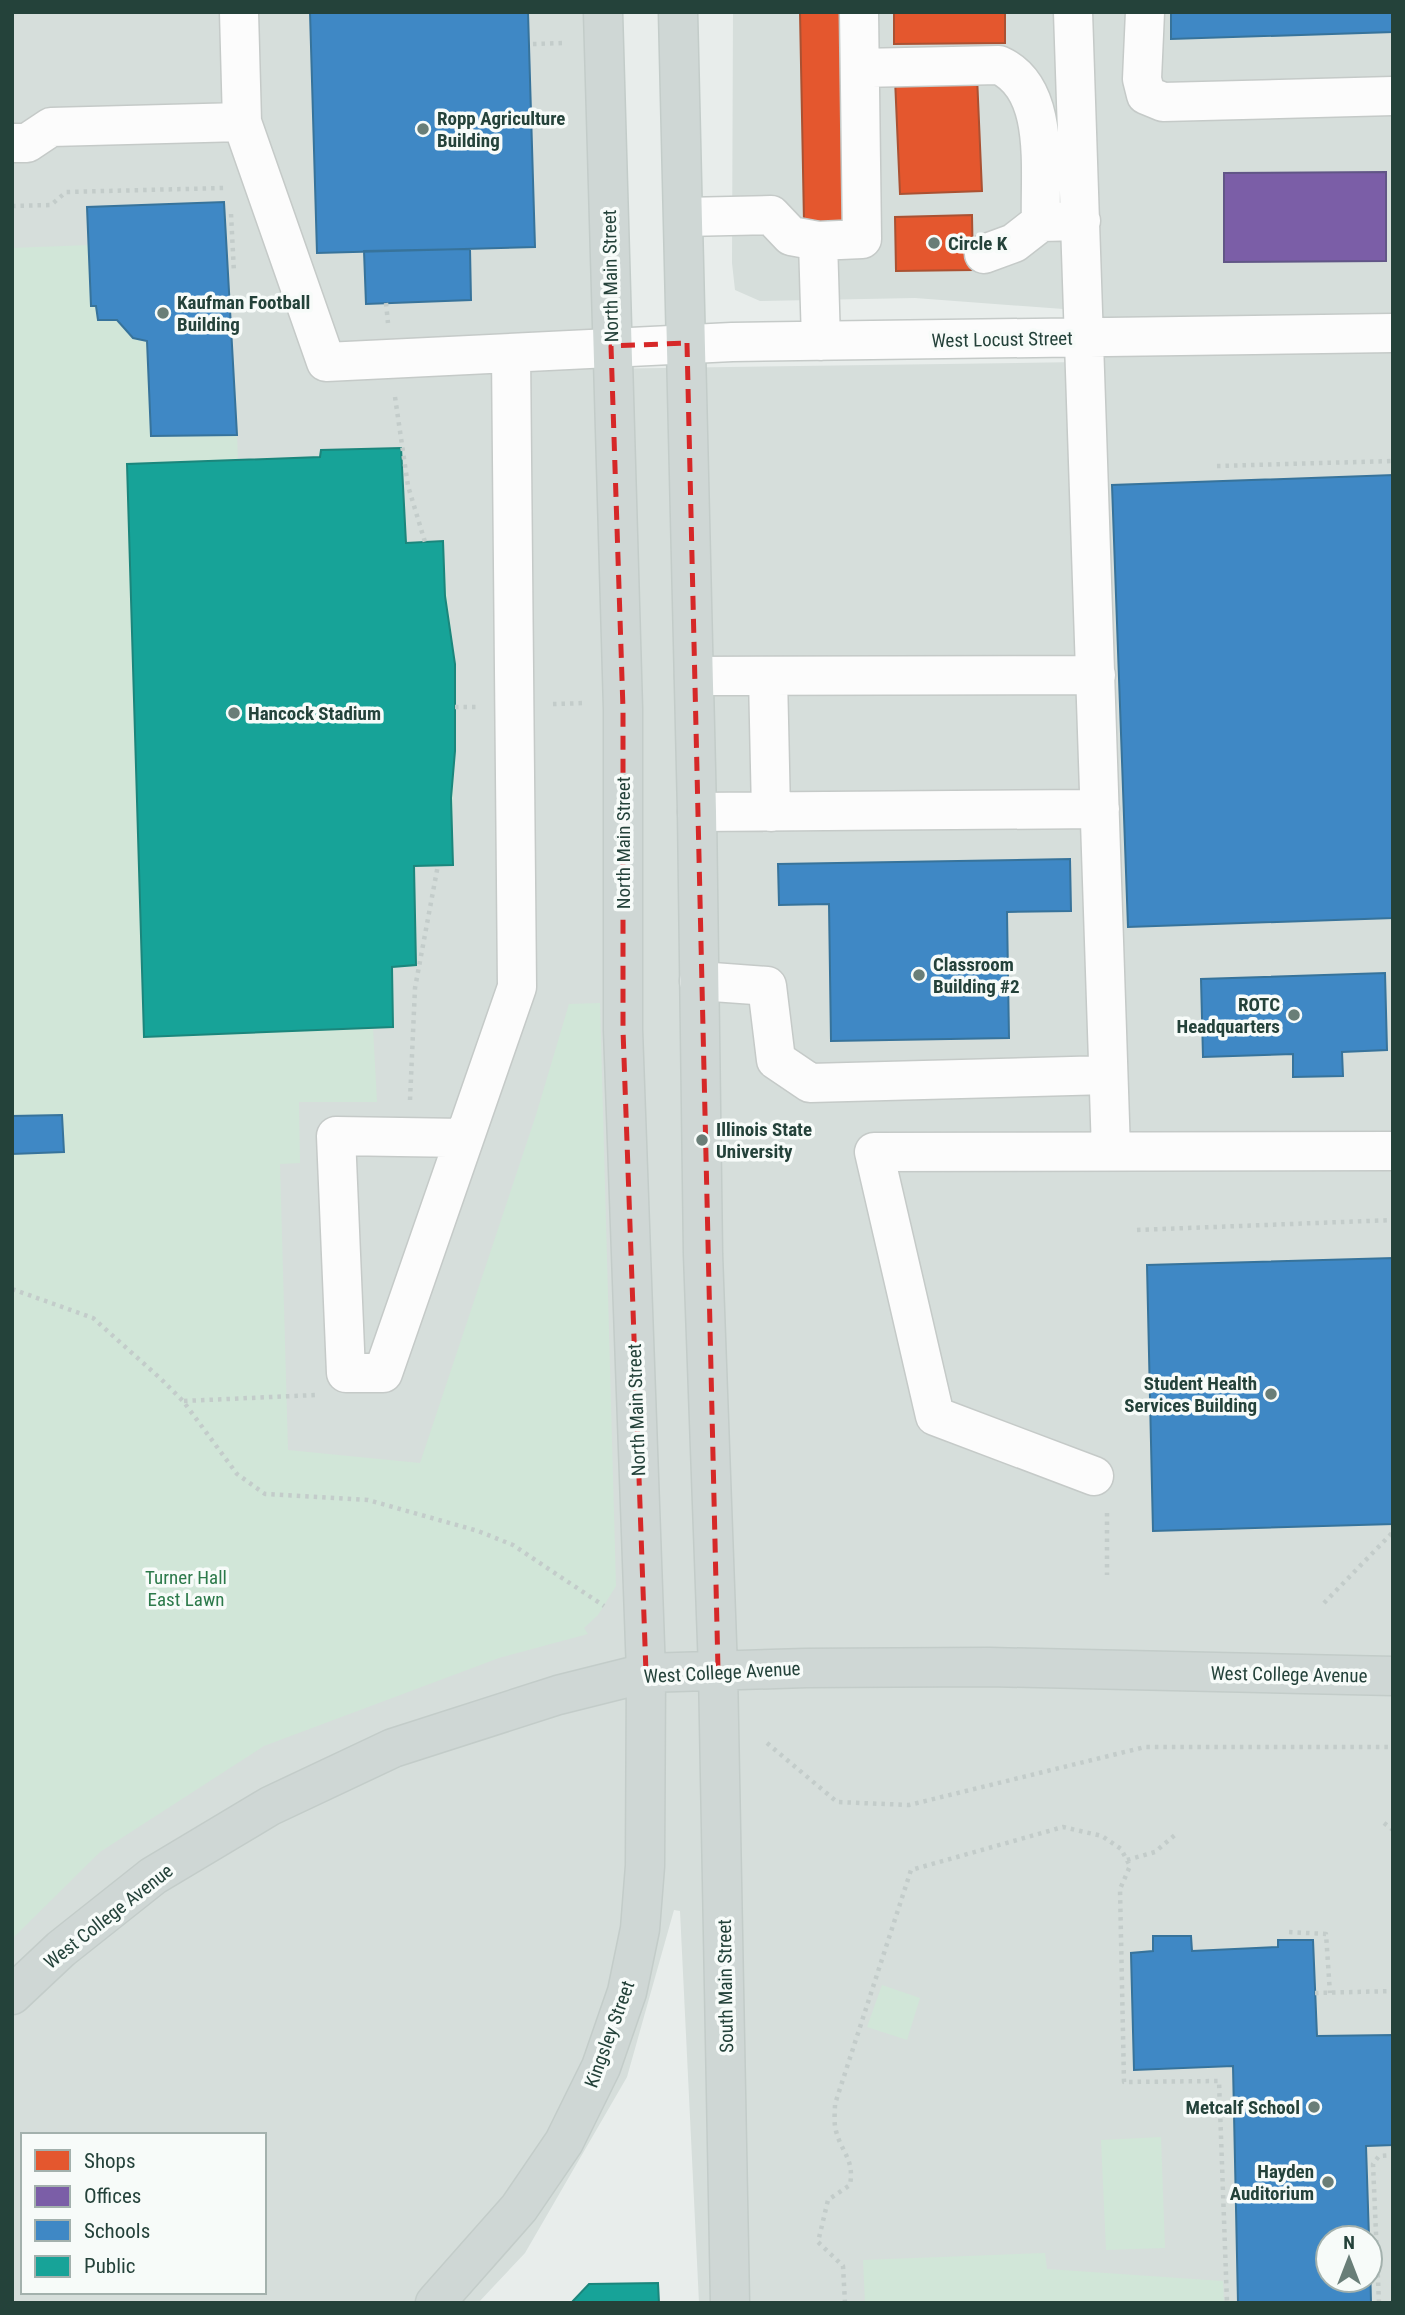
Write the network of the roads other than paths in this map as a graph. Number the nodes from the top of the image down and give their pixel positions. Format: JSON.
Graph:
{"nodes":[{"id":1,"x":239,"y":12,"type":"edge"},
{"id":2,"x":603,"y":12,"type":"edge"},
{"id":3,"x":678,"y":12,"type":"edge"},
{"id":4,"x":859,"y":12,"type":"edge"},
{"id":5,"x":1073,"y":12,"type":"edge"},
{"id":6,"x":1145,"y":12,"type":"edge"},
{"id":7,"x":860,"y":68,"type":"junction"},
{"id":8,"x":1393,"y":96,"type":"edge"},
{"id":9,"x":242,"y":122,"type":"junction"},
{"id":10,"x":12,"y":143,"type":"edge"},
{"id":11,"x":684,"y":218,"type":"junction"},
{"id":12,"x":1081,"y":221,"type":"junction"},
{"id":13,"x":1041,"y":222,"type":"junction"},
{"id":14,"x":818,"y":241,"type":"junction"},
{"id":15,"x":984,"y":254,"type":"dead end"},
{"id":16,"x":1393,"y":333,"type":"edge"},
{"id":17,"x":1086,"y":338,"type":"junction"},
{"id":18,"x":821,"y":341,"type":"junction"},
{"id":19,"x":687,"y":343,"type":"junction"},
{"id":20,"x":611,"y":346,"type":"junction"},
{"id":21,"x":511,"y":353,"type":"junction"},
{"id":22,"x":1096,"y":675,"type":"junction"},
{"id":23,"x":694,"y":676,"type":"junction"},
{"id":24,"x":768,"y":676,"type":"junction"},
{"id":25,"x":1100,"y":809,"type":"junction"},
{"id":26,"x":697,"y":811,"type":"junction"},
{"id":27,"x":771,"y":811,"type":"junction"},
{"id":28,"x":699,"y":981,"type":"junction"},
{"id":29,"x":1108,"y":1075,"type":"junction"},
{"id":30,"x":464,"y":1138,"type":"junction"},
{"id":31,"x":1111,"y":1151,"type":"junction"},
{"id":32,"x":1393,"y":1151,"type":"edge"},
{"id":33,"x":1094,"y":1476,"type":"road end"},
{"id":34,"x":718,"y":1670,"type":"junction"},
{"id":35,"x":646,"y":1673,"type":"junction"},
{"id":36,"x":1393,"y":1676,"type":"edge"},
{"id":37,"x":12,"y":1995,"type":"edge"},
{"id":38,"x":435,"y":2303,"type":"edge"},
{"id":39,"x":730,"y":2303,"type":"edge"}],
"edges":[{"from":1,"to":9,"type":"street"},
{"from":2,"to":20,"type":"main road","name":"North Main Street"},
{"from":3,"to":11,"type":"main road"},
{"from":4,"to":7,"type":"street"},
{"from":5,"to":12,"type":"street"},
{"from":6,"to":8,"type":"street"},
{"from":7,"to":13,"type":"street"},
{"from":7,"to":14,"type":"street"},
{"from":9,"to":10,"type":"street"},
{"from":9,"to":21,"type":"street","name":"West Locust Street"},
{"from":11,"to":14,"type":"street"},
{"from":11,"to":19,"type":"main road"},
{"from":12,"to":13,"type":"street"},
{"from":12,"to":17,"type":"street"},
{"from":13,"to":15,"type":"street"},
{"from":14,"to":18,"type":"street"},
{"from":16,"to":17,"type":"street","name":"West Locust Street"},
{"from":17,"to":18,"type":"street","name":"West Locust Street"},
{"from":17,"to":22,"type":"street"},
{"from":18,"to":19,"type":"street","name":"West Locust Street"},
{"from":19,"to":20,"type":"street","name":"West Locust Street"},
{"from":19,"to":23,"type":"main road"},
{"from":20,"to":21,"type":"street","name":"West Locust Street"},
{"from":20,"to":35,"type":"main road","name":"North Main Street"},
{"from":21,"to":30,"type":"street"},
{"from":22,"to":24,"type":"street"},
{"from":22,"to":25,"type":"street"},
{"from":23,"to":24,"type":"street"},
{"from":23,"to":26,"type":"main road"},
{"from":24,"to":27,"type":"street"},
{"from":25,"to":27,"type":"street"},
{"from":25,"to":29,"type":"street"},
{"from":26,"to":27,"type":"street"},
{"from":26,"to":28,"type":"main road"},
{"from":28,"to":29,"type":"street"},
{"from":28,"to":34,"type":"main road"},
{"from":29,"to":31,"type":"street"},
{"from":30,"to":30,"type":"street"},
{"from":31,"to":32,"type":"street"},
{"from":31,"to":33,"type":"street"},
{"from":34,"to":35,"type":"main road","name":"West College Avenue"},
{"from":34,"to":36,"type":"main road","name":"West College Avenue"},
{"from":34,"to":39,"type":"main road","name":"South Main Street"},
{"from":35,"to":37,"type":"main road","name":"West College Avenue"},
{"from":35,"to":38,"type":"main road","name":"Kingsley Street"}]}
